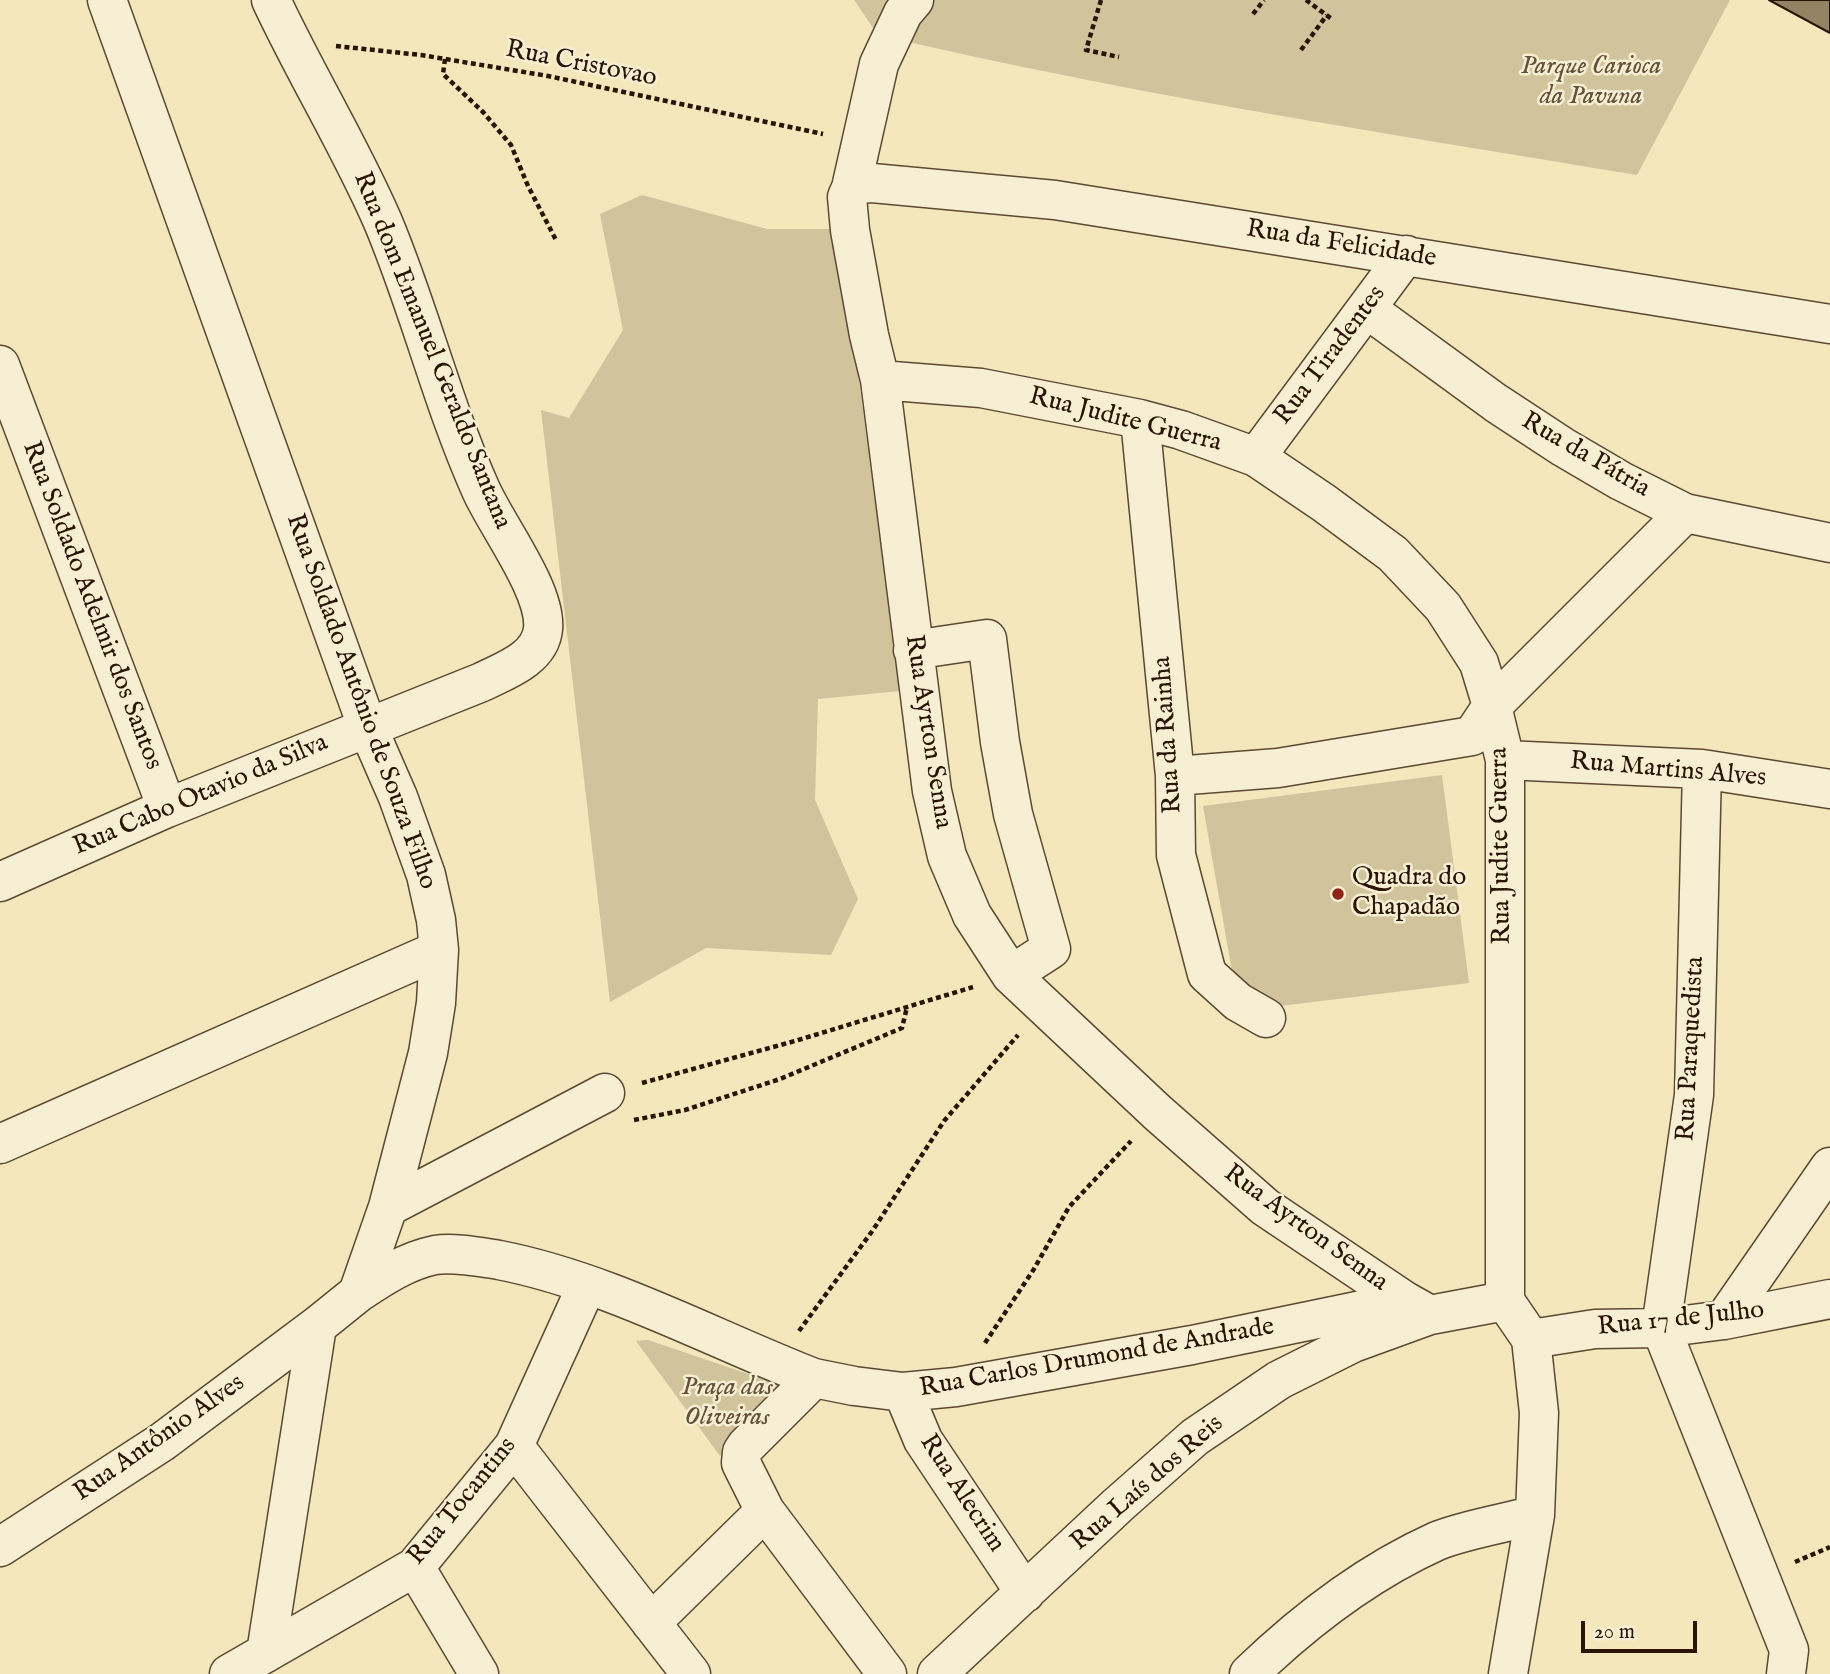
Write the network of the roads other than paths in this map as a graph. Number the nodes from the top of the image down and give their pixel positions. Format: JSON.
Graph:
{"nodes":[{"id":1,"x":107,"y":0,"type":"edge"},
{"id":2,"x":271,"y":0,"type":"edge"},
{"id":3,"x":914,"y":0,"type":"edge"},
{"id":4,"x":852,"y":188,"type":"junction"},
{"id":5,"x":1406,"y":255,"type":"junction"},
{"id":6,"x":1367,"y":309,"type":"junction"},
{"id":7,"x":1830,"y":324,"type":"edge"},
{"id":8,"x":0,"y":365,"type":"edge"},
{"id":9,"x":880,"y":380,"type":"junction"},
{"id":10,"x":1140,"y":419,"type":"junction"},
{"id":11,"x":1256,"y":457,"type":"junction"},
{"id":12,"x":1685,"y":513,"type":"junction"},
{"id":13,"x":1830,"y":543,"type":"edge"},
{"id":14,"x":543,"y":631,"type":"joint"},
{"id":15,"x":913,"y":650,"type":"junction"},
{"id":16,"x":1492,"y":706,"type":"junction"},
{"id":17,"x":367,"y":726,"type":"junction"},
{"id":18,"x":1505,"y":760,"type":"junction"},
{"id":19,"x":1702,"y":769,"type":"junction"},
{"id":20,"x":1175,"y":776,"type":"junction"},
{"id":21,"x":1830,"y":789,"type":"edge"},
{"id":22,"x":167,"y":808,"type":"junction"},
{"id":23,"x":0,"y":882,"type":"edge"},
{"id":24,"x":439,"y":950,"type":"junction"},
{"id":25,"x":1010,"y":975,"type":"junction"},
{"id":26,"x":1266,"y":1018,"type":"dead end"},
{"id":27,"x":605,"y":1093,"type":"road end"},
{"id":28,"x":0,"y":1144,"type":"edge"},
{"id":29,"x":1830,"y":1167,"type":"edge"},
{"id":30,"x":388,"y":1207,"type":"junction"},
{"id":31,"x":587,"y":1285,"type":"junction"},
{"id":32,"x":358,"y":1293,"type":"junction"},
{"id":33,"x":1830,"y":1299,"type":"edge"},
{"id":34,"x":1506,"y":1301,"type":"junction"},
{"id":35,"x":1418,"y":1308,"type":"junction"},
{"id":36,"x":1724,"y":1320,"type":"junction"},
{"id":37,"x":317,"y":1326,"type":"junction"},
{"id":38,"x":1661,"y":1328,"type":"junction"},
{"id":39,"x":1531,"y":1339,"type":"junction"},
{"id":40,"x":814,"y":1378,"type":"junction"},
{"id":41,"x":903,"y":1392,"type":"junction"},
{"id":42,"x":514,"y":1446,"type":"junction"},
{"id":43,"x":765,"y":1511,"type":"junction"},
{"id":44,"x":1535,"y":1515,"type":"junction"},
{"id":45,"x":0,"y":1547,"type":"edge"},
{"id":46,"x":415,"y":1567,"type":"junction"},
{"id":47,"x":1025,"y":1594,"type":"junction"},
{"id":48,"x":651,"y":1623,"type":"junction"},
{"id":49,"x":273,"y":1663,"type":"edge"},
{"id":50,"x":1792,"y":1666,"type":"edge"},
{"id":51,"x":674,"y":1669,"type":"edge"},
{"id":52,"x":229,"y":1674,"type":"edge"},
{"id":53,"x":479,"y":1674,"type":"edge"},
{"id":54,"x":887,"y":1674,"type":"edge"},
{"id":55,"x":937,"y":1674,"type":"edge"},
{"id":56,"x":1249,"y":1674,"type":"edge"},
{"id":57,"x":1508,"y":1674,"type":"edge"}],
"edges":[{"from":1,"to":17,"type":"street","name":"Rua Soldado Antônio de Souza Filho"},
{"from":2,"to":14,"type":"street","name":"Rua dom Emanuel Geraldo Santana"},
{"from":3,"to":4,"type":"street","name":"Rua Ayrton Senna"},
{"from":4,"to":5,"type":"street","name":"Rua da Felicidade"},
{"from":4,"to":9,"type":"street","name":"Rua Ayrton Senna"},
{"from":5,"to":6,"type":"street","name":"Rua Tiradentes"},
{"from":5,"to":7,"type":"street","name":"Rua da Felicidade"},
{"from":6,"to":11,"type":"street","name":"Rua Tiradentes"},
{"from":6,"to":12,"type":"street","name":"Rua da Pátria"},
{"from":8,"to":22,"type":"street","name":"Rua Soldado Adelmir dos Santos"},
{"from":9,"to":10,"type":"street","name":"Rua Judite Guerra"},
{"from":9,"to":15,"type":"street","name":"Rua Ayrton Senna"},
{"from":10,"to":11,"type":"street","name":"Rua Judite Guerra"},
{"from":10,"to":20,"type":"street","name":"Rua da Rainha"},
{"from":11,"to":16,"type":"street","name":"Rua Judite Guerra"},
{"from":12,"to":13,"type":"street","name":"Rua da Pátria"},
{"from":12,"to":16,"type":"street"},
{"from":14,"to":17,"type":"street","name":"Rua Cabo Otavio da Silva"},
{"from":15,"to":25,"type":"street","name":"Rua Ayrton Senna"},
{"from":15,"to":25,"type":"street"},
{"from":16,"to":18,"type":"street","name":"Rua Judite Guerra"},
{"from":16,"to":20,"type":"street"},
{"from":17,"to":22,"type":"street","name":"Rua Cabo Otavio da Silva"},
{"from":17,"to":24,"type":"street","name":"Rua Soldado Antônio de Souza Filho"},
{"from":18,"to":19,"type":"street","name":"Rua Martins Alves"},
{"from":18,"to":34,"type":"street","name":"Rua Judite Guerra"},
{"from":19,"to":21,"type":"street","name":"Rua Martins Alves"},
{"from":19,"to":38,"type":"street","name":"Rua Paraquedista"},
{"from":20,"to":26,"type":"street","name":"Rua da Rainha"},
{"from":22,"to":23,"type":"street","name":"Rua Cabo Otavio da Silva"},
{"from":24,"to":28,"type":"street"},
{"from":24,"to":30,"type":"street","name":"Rua Soldado Antônio de Souza Filho"},
{"from":25,"to":35,"type":"street","name":"Rua Ayrton Senna"},
{"from":27,"to":30,"type":"street"},
{"from":29,"to":36,"type":"street"},
{"from":30,"to":32,"type":"street","name":"Rua Soldado Antônio de Souza Filho"},
{"from":31,"to":32,"type":"street","name":"Rua Carlos Drumond de Andrade"},
{"from":31,"to":40,"type":"street","name":"Rua Carlos Drumond de Andrade"},
{"from":31,"to":42,"type":"street","name":"Rua Tocantins"},
{"from":32,"to":37,"type":"street"},
{"from":33,"to":36,"type":"street","name":"Rua 17 de Julho"},
{"from":34,"to":35,"type":"street","name":"Rua Laís dos Reis"},
{"from":34,"to":39,"type":"street"},
{"from":35,"to":41,"type":"street","name":"Rua Carlos Drumond de Andrade"},
{"from":35,"to":47,"type":"street","name":"Rua Laís dos Reis"},
{"from":36,"to":38,"type":"street","name":"Rua 17 de Julho"},
{"from":37,"to":45,"type":"street","name":"Rua Antônio Alves"},
{"from":37,"to":49,"type":"street"},
{"from":38,"to":39,"type":"street","name":"Rua 17 de Julho"},
{"from":38,"to":50,"type":"street"},
{"from":39,"to":44,"type":"street"},
{"from":40,"to":41,"type":"street","name":"Rua Carlos Drumond de Andrade"},
{"from":40,"to":43,"type":"street"},
{"from":41,"to":47,"type":"street","name":"Rua Alecrim"},
{"from":42,"to":46,"type":"street","name":"Rua Tocantins"},
{"from":42,"to":48,"type":"street"},
{"from":43,"to":48,"type":"street"},
{"from":43,"to":54,"type":"street"},
{"from":44,"to":56,"type":"street"},
{"from":44,"to":57,"type":"street"},
{"from":46,"to":49,"type":"street","name":"Rua Tocantins"},
{"from":46,"to":53,"type":"street"},
{"from":47,"to":55,"type":"street","name":"Rua Laís dos Reis"},
{"from":48,"to":51,"type":"street"},
{"from":49,"to":52,"type":"street","name":"Rua Tocantins"}]}
